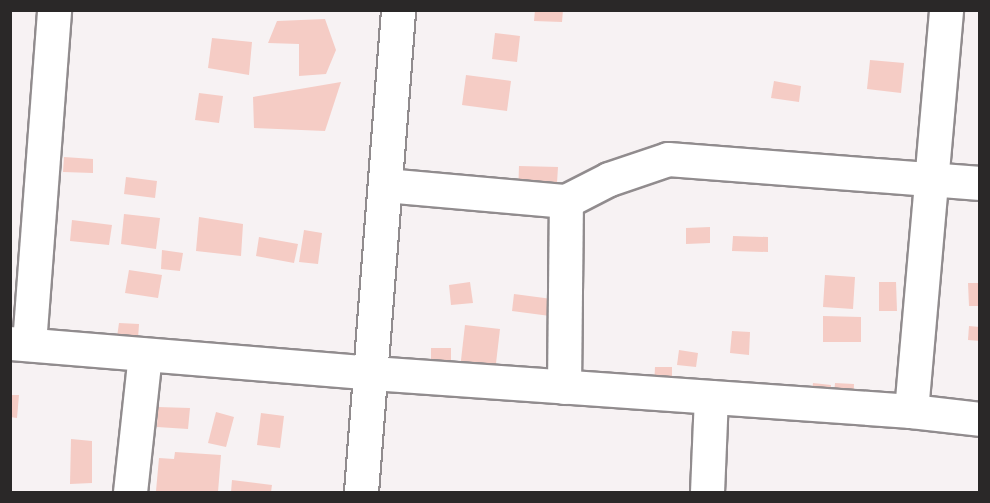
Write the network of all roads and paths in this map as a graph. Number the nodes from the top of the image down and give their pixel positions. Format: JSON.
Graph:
{"nodes":[{"id":1,"x":54,"y":10,"type":"edge"},
{"id":2,"x":398,"y":10,"type":"edge"},
{"id":3,"x":946,"y":10,"type":"edge"},
{"id":4,"x":931,"y":180,"type":"junction"},
{"id":5,"x":980,"y":183,"type":"edge"},
{"id":6,"x":386,"y":185,"type":"junction"},
{"id":7,"x":566,"y":201,"type":"junction"},
{"id":8,"x":20,"y":344,"type":"edge"},
{"id":9,"x":145,"y":355,"type":"junction"},
{"id":10,"x":372,"y":374,"type":"junction"},
{"id":11,"x":564,"y":387,"type":"junction"},
{"id":12,"x":711,"y":397,"type":"junction"},
{"id":13,"x":912,"y":411,"type":"junction"},
{"id":14,"x":980,"y":419,"type":"edge"},
{"id":15,"x":130,"y":492,"type":"edge"},
{"id":16,"x":361,"y":492,"type":"edge"},
{"id":17,"x":707,"y":492,"type":"edge"}],
"edges":[{"from":1,"to":8,"type":"street"},
{"from":2,"to":6,"type":"street"},
{"from":3,"to":4,"type":"street"},
{"from":4,"to":5,"type":"street"},
{"from":4,"to":7,"type":"street"},
{"from":4,"to":13,"type":"street"},
{"from":6,"to":7,"type":"street"},
{"from":6,"to":10,"type":"street"},
{"from":7,"to":11,"type":"street"},
{"from":8,"to":9,"type":"street"},
{"from":9,"to":10,"type":"street"},
{"from":9,"to":15,"type":"street"},
{"from":10,"to":11,"type":"street"},
{"from":10,"to":16,"type":"street"},
{"from":11,"to":12,"type":"street"},
{"from":12,"to":13,"type":"street"},
{"from":12,"to":17,"type":"street"},
{"from":13,"to":14,"type":"street"}]}
